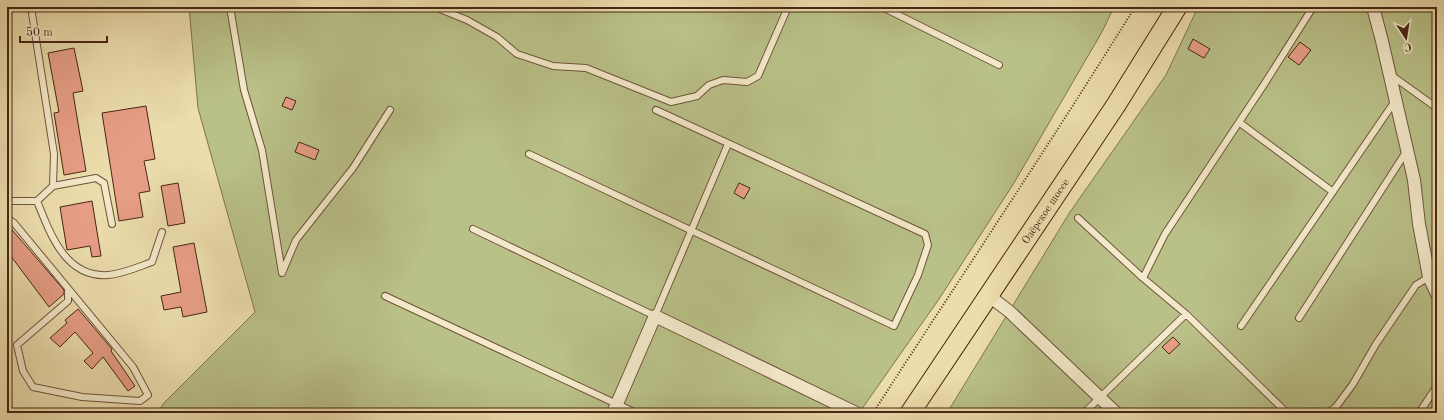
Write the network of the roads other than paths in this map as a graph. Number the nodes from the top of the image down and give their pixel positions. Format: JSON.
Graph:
{"nodes":[{"id":1,"x":31,"y":7,"type":"edge"},
{"id":2,"x":230,"y":7,"type":"edge"},
{"id":3,"x":435,"y":7,"type":"edge"},
{"id":4,"x":788,"y":7,"type":"edge"},
{"id":5,"x":882,"y":7,"type":"edge"},
{"id":6,"x":1177,"y":7,"type":"edge"},
{"id":7,"x":1313,"y":7,"type":"edge"},
{"id":8,"x":1373,"y":7,"type":"edge"},
{"id":9,"x":999,"y":65,"type":"dead end"},
{"id":10,"x":1389,"y":74,"type":"junction"},
{"id":11,"x":1395,"y":101,"type":"junction"},
{"id":12,"x":1437,"y":108,"type":"edge"},
{"id":13,"x":390,"y":110,"type":"dead end"},
{"id":14,"x":656,"y":110,"type":"dead end"},
{"id":15,"x":1240,"y":123,"type":"junction"},
{"id":16,"x":728,"y":144,"type":"junction"},
{"id":17,"x":1406,"y":152,"type":"junction"},
{"id":18,"x":528,"y":154,"type":"dead end"},
{"id":19,"x":53,"y":186,"type":"junction"},
{"id":20,"x":1333,"y":192,"type":"junction"},
{"id":21,"x":7,"y":201,"type":"edge"},
{"id":22,"x":37,"y":201,"type":"junction"},
{"id":23,"x":7,"y":218,"type":"edge"},
{"id":24,"x":1078,"y":218,"type":"dead end"},
{"id":25,"x":112,"y":224,"type":"dead end"},
{"id":26,"x":473,"y":229,"type":"dead end"},
{"id":27,"x":692,"y":229,"type":"junction"},
{"id":28,"x":162,"y":232,"type":"dead end"},
{"id":29,"x":1428,"y":277,"type":"junction"},
{"id":30,"x":1143,"y":278,"type":"junction"},
{"id":31,"x":68,"y":290,"type":"junction"},
{"id":32,"x":1437,"y":294,"type":"edge"},
{"id":33,"x":988,"y":295,"type":"junction"},
{"id":34,"x":385,"y":296,"type":"dead end"},
{"id":35,"x":1186,"y":314,"type":"junction"},
{"id":36,"x":655,"y":316,"type":"junction"},
{"id":37,"x":1299,"y":318,"type":"dead end"},
{"id":38,"x":1241,"y":326,"type":"dead end"},
{"id":39,"x":1437,"y":386,"type":"edge"},
{"id":40,"x":1100,"y":398,"type":"junction"},
{"id":41,"x":615,"y":409,"type":"edge"},
{"id":42,"x":848,"y":411,"type":"edge"},
{"id":43,"x":636,"y":413,"type":"edge"},
{"id":44,"x":910,"y":413,"type":"edge"},
{"id":45,"x":1084,"y":413,"type":"edge"},
{"id":46,"x":1116,"y":413,"type":"edge"},
{"id":47,"x":1287,"y":413,"type":"edge"},
{"id":48,"x":1328,"y":413,"type":"edge"},
{"id":49,"x":1419,"y":413,"type":"edge"}],
"edges":[{"from":1,"to":19,"type":"lane"},
{"from":2,"to":13,"type":"lane"},
{"from":3,"to":4,"type":"lane"},
{"from":5,"to":9,"type":"lane"},
{"from":6,"to":33,"type":"main road","name":"Озёрское шоссе"},
{"from":7,"to":15,"type":"lane"},
{"from":8,"to":10,"type":"street"},
{"from":10,"to":11,"type":"street"},
{"from":10,"to":12,"type":"lane"},
{"from":11,"to":17,"type":"street"},
{"from":11,"to":20,"type":"lane"},
{"from":14,"to":16,"type":"lane"},
{"from":15,"to":20,"type":"lane"},
{"from":15,"to":30,"type":"lane"},
{"from":16,"to":27,"type":"lane"},
{"from":16,"to":27,"type":"lane"},
{"from":17,"to":29,"type":"street"},
{"from":17,"to":37,"type":"lane"},
{"from":18,"to":27,"type":"lane"},
{"from":19,"to":22,"type":"lane"},
{"from":19,"to":25,"type":"lane"},
{"from":20,"to":38,"type":"lane"},
{"from":21,"to":22,"type":"lane"},
{"from":22,"to":28,"type":"lane"},
{"from":23,"to":31,"type":"lane"},
{"from":24,"to":30,"type":"lane"},
{"from":26,"to":36,"type":"lane"},
{"from":27,"to":36,"type":"lane"},
{"from":29,"to":32,"type":"street"},
{"from":29,"to":48,"type":"lane"},
{"from":30,"to":35,"type":"lane"},
{"from":31,"to":31,"type":"lane"},
{"from":33,"to":40,"type":"street"},
{"from":33,"to":44,"type":"main road","name":"Озёрское шоссе"},
{"from":34,"to":41,"type":"lane"},
{"from":35,"to":40,"type":"lane"},
{"from":35,"to":47,"type":"lane"},
{"from":36,"to":41,"type":"street"},
{"from":36,"to":42,"type":"street"},
{"from":39,"to":49,"type":"lane"},
{"from":40,"to":45,"type":"lane"},
{"from":40,"to":46,"type":"street"},
{"from":41,"to":43,"type":"lane"}]}
